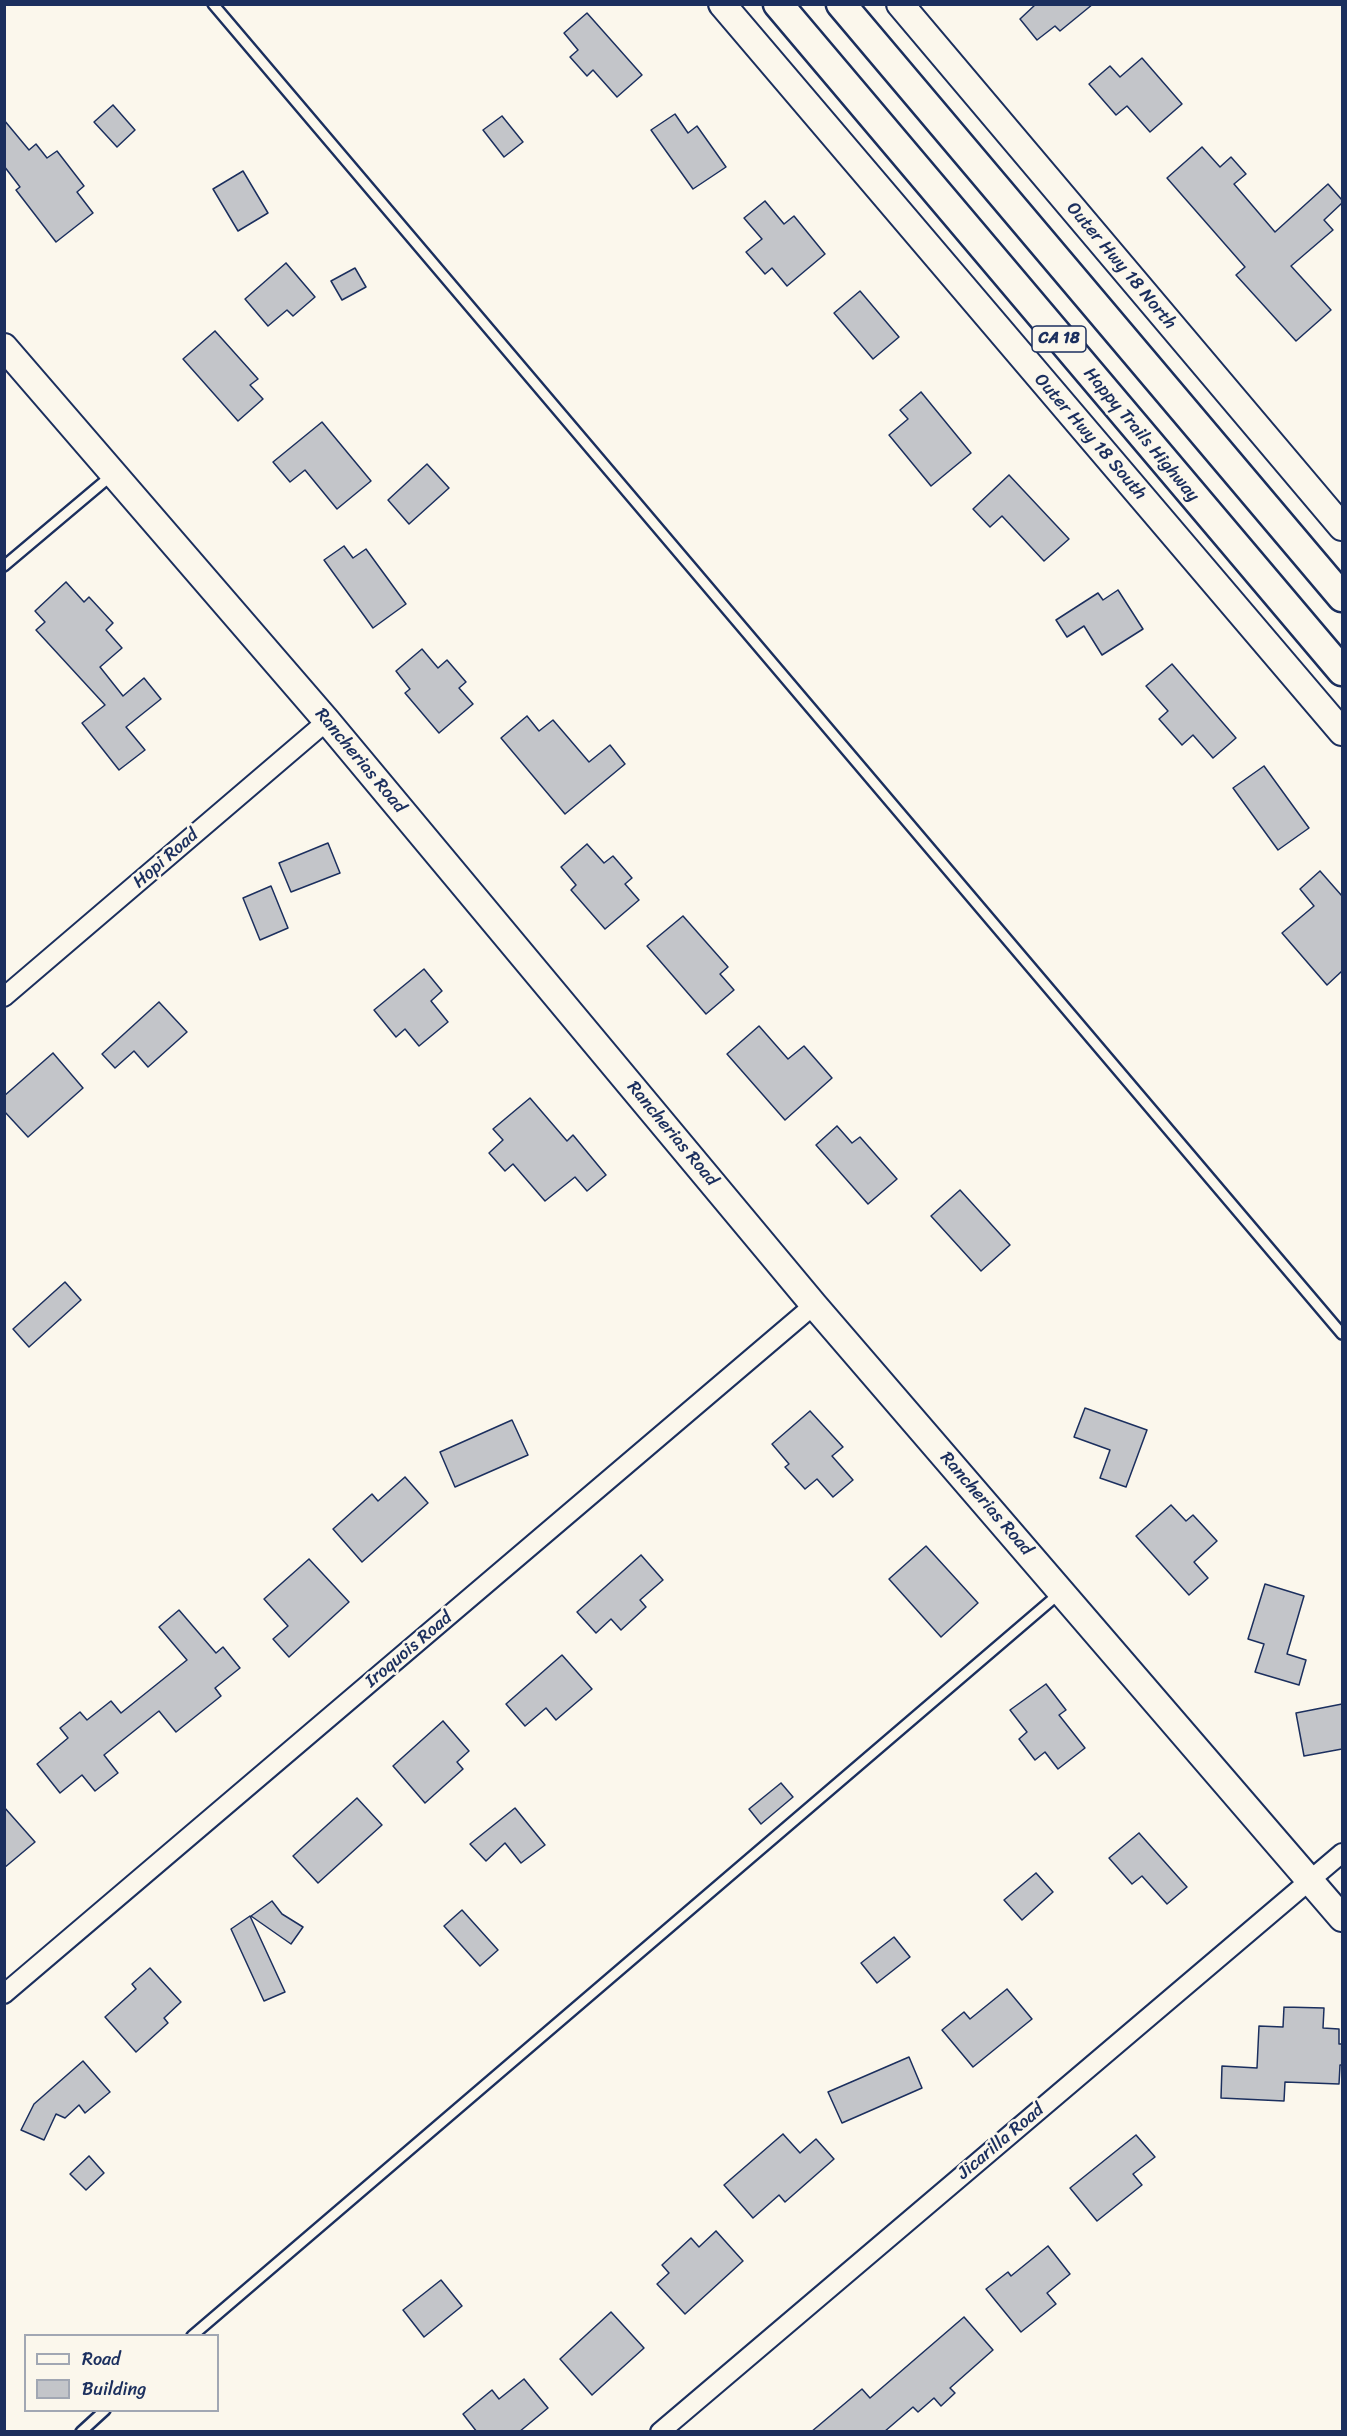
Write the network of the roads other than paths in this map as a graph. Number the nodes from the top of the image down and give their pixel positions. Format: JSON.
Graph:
{"nodes":[{"id":1,"x":213,"y":4,"type":"edge"},
{"id":2,"x":722,"y":4,"type":"edge"},
{"id":3,"x":778,"y":4,"type":"edge"},
{"id":4,"x":841,"y":4,"type":"edge"},
{"id":5,"x":900,"y":4,"type":"edge"},
{"id":6,"x":4,"y":347,"type":"edge"},
{"id":7,"x":113,"y":473,"type":"junction"},
{"id":8,"x":1342,"y":527,"type":"edge"},
{"id":9,"x":4,"y":566,"type":"edge"},
{"id":10,"x":1342,"y":597,"type":"edge"},
{"id":11,"x":1342,"y":671,"type":"edge"},
{"id":12,"x":327,"y":721,"type":"junction"},
{"id":13,"x":1342,"y":732,"type":"edge"},
{"id":14,"x":4,"y":997,"type":"edge"},
{"id":15,"x":814,"y":1305,"type":"junction"},
{"id":16,"x":1342,"y":1334,"type":"edge"},
{"id":17,"x":1062,"y":1592,"type":"junction"},
{"id":18,"x":1342,"y":1853,"type":"edge"},
{"id":19,"x":1311,"y":1880,"type":"junction"},
{"id":20,"x":1342,"y":1918,"type":"edge"},
{"id":21,"x":4,"y":1994,"type":"edge"},
{"id":22,"x":194,"y":2334,"type":"edge"},
{"id":23,"x":103,"y":2412,"type":"edge"},
{"id":24,"x":81,"y":2432,"type":"edge"},
{"id":25,"x":660,"y":2432,"type":"edge"}],
"edges":[{"from":1,"to":16,"type":"lane"},
{"from":2,"to":13,"type":"street","name":"Outer Hwy 18 South"},
{"from":3,"to":11,"type":"main road","name":"Happy Trails Highway","number":"CA 18"},
{"from":4,"to":10,"type":"main road","number":"CA 18"},
{"from":5,"to":8,"type":"street","name":"Outer Hwy 18 North"},
{"from":6,"to":7,"type":"street","name":"Rancherias Road"},
{"from":7,"to":9,"type":"lane"},
{"from":7,"to":12,"type":"street","name":"Rancherias Road"},
{"from":12,"to":14,"type":"street","name":"Hopi Road"},
{"from":12,"to":15,"type":"street","name":"Rancherias Road"},
{"from":15,"to":17,"type":"street","name":"Rancherias Road"},
{"from":15,"to":21,"type":"street","name":"Iroquois Road"},
{"from":17,"to":19,"type":"street","name":"Rancherias Road"},
{"from":17,"to":22,"type":"lane"},
{"from":18,"to":19,"type":"street","name":"Jicarilla Road"},
{"from":19,"to":20,"type":"street","name":"Rancherias Road"},
{"from":19,"to":25,"type":"street","name":"Jicarilla Road"},
{"from":23,"to":24,"type":"lane"}]}
